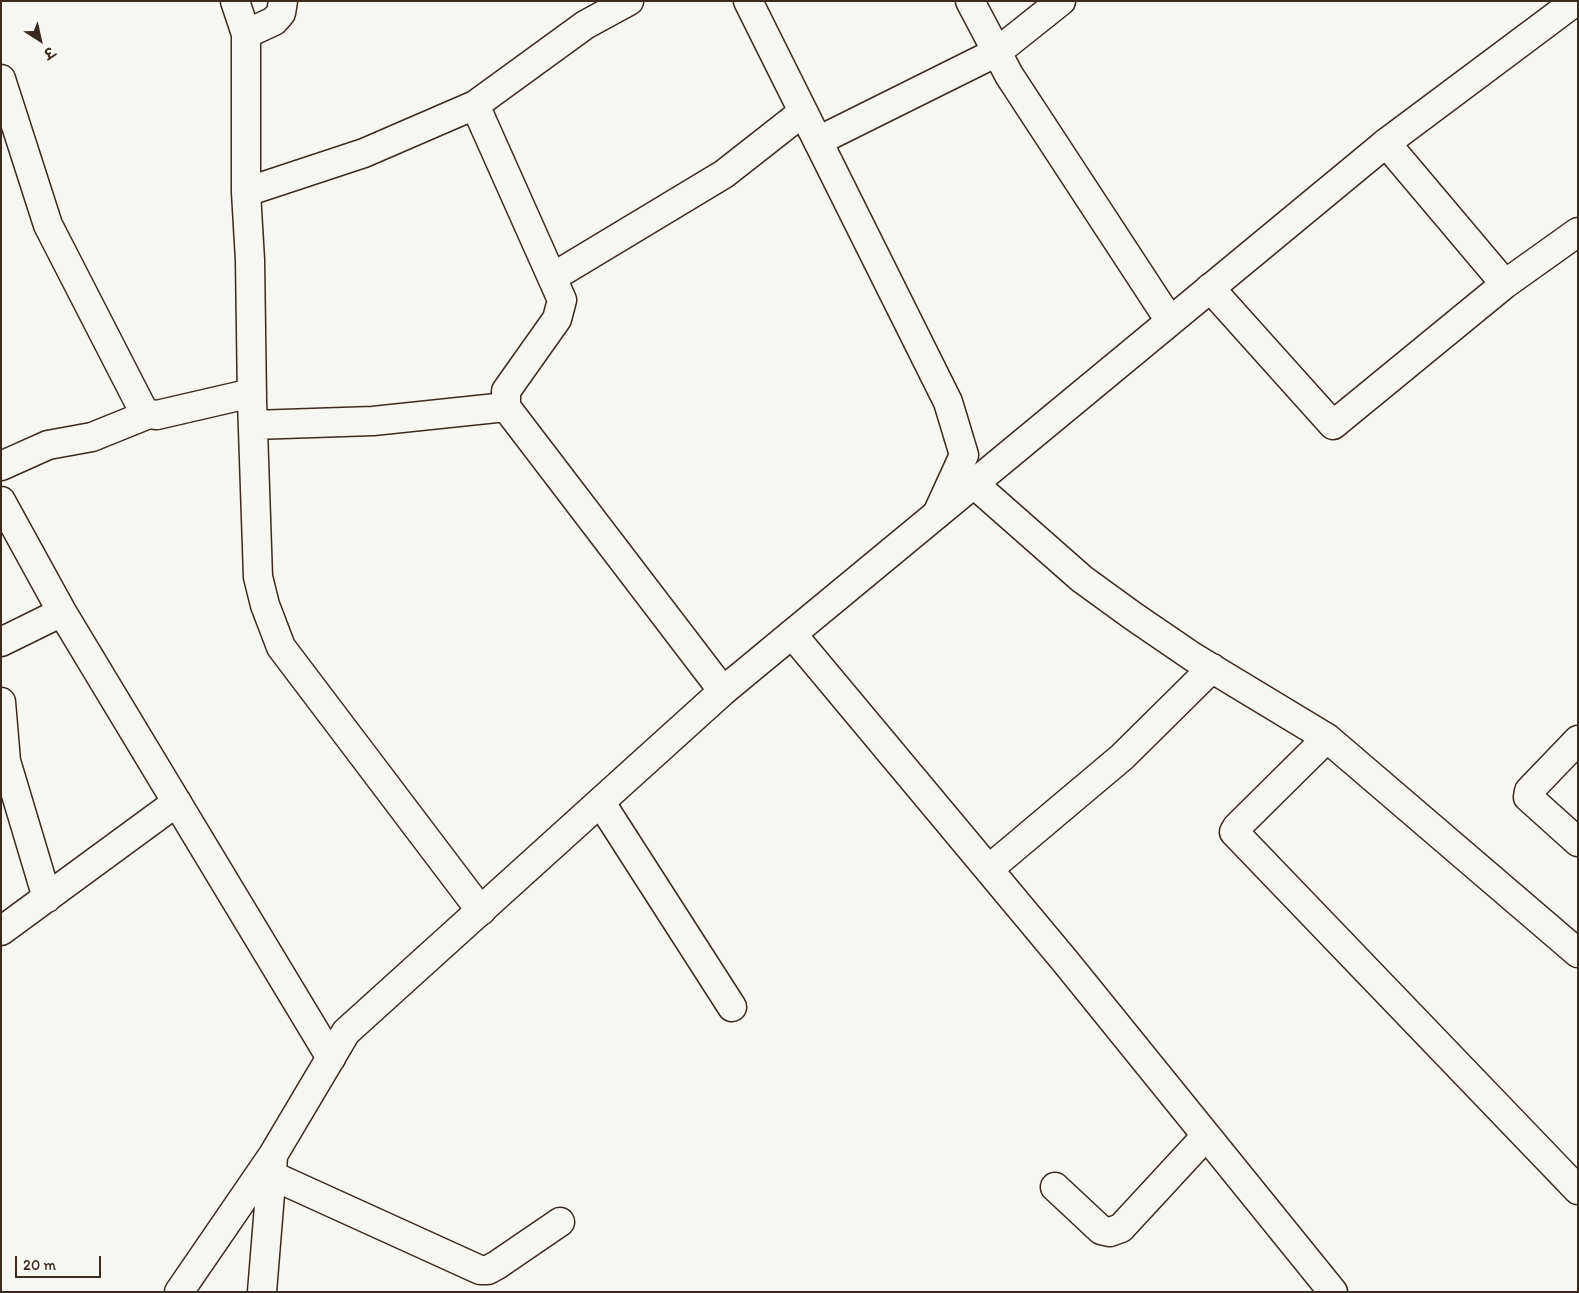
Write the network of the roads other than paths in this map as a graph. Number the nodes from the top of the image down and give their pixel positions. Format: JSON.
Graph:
{"nodes":[{"id":1,"x":235,"y":1,"type":"edge"},
{"id":2,"x":283,"y":1,"type":"edge"},
{"id":3,"x":630,"y":1,"type":"edge"},
{"id":4,"x":748,"y":1,"type":"edge"},
{"id":5,"x":970,"y":1,"type":"edge"},
{"id":6,"x":1061,"y":1,"type":"edge"},
{"id":7,"x":1576,"y":1,"type":"edge"},
{"id":8,"x":246,"y":34,"type":"junction"},
{"id":9,"x":997,"y":52,"type":"junction"},
{"id":10,"x":1,"y":79,"type":"edge"},
{"id":11,"x":475,"y":105,"type":"junction"},
{"id":12,"x":804,"y":112,"type":"junction"},
{"id":13,"x":818,"y":140,"type":"junction"},
{"id":14,"x":1386,"y":143,"type":"junction"},
{"id":15,"x":246,"y":192,"type":"junction"},
{"id":16,"x":1578,"y":232,"type":"edge"},
{"id":17,"x":553,"y":277,"type":"junction"},
{"id":18,"x":1505,"y":284,"type":"junction"},
{"id":19,"x":1210,"y":288,"type":"junction"},
{"id":20,"x":1170,"y":321,"type":"junction"},
{"id":21,"x":252,"y":393,"type":"junction"},
{"id":22,"x":506,"y":407,"type":"junction"},
{"id":23,"x":149,"y":414,"type":"junction"},
{"id":24,"x":253,"y":425,"type":"junction"},
{"id":25,"x":1,"y":466,"type":"edge"},
{"id":26,"x":973,"y":484,"type":"junction"},
{"id":27,"x":1,"y":501,"type":"edge"},
{"id":28,"x":937,"y":514,"type":"junction"},
{"id":29,"x":62,"y":612,"type":"junction"},
{"id":30,"x":792,"y":634,"type":"junction"},
{"id":31,"x":1,"y":642,"type":"edge"},
{"id":32,"x":1212,"y":668,"type":"junction"},
{"id":33,"x":723,"y":691,"type":"junction"},
{"id":34,"x":1,"y":702,"type":"edge"},
{"id":35,"x":1327,"y":738,"type":"junction"},
{"id":36,"x":1578,"y":740,"type":"edge"},
{"id":37,"x":177,"y":802,"type":"junction"},
{"id":38,"x":600,"y":803,"type":"junction"},
{"id":39,"x":1578,"y":842,"type":"edge"},
{"id":40,"x":989,"y":869,"type":"junction"},
{"id":41,"x":47,"y":898,"type":"junction"},
{"id":42,"x":481,"y":911,"type":"junction"},
{"id":43,"x":1,"y":931,"type":"edge"},
{"id":44,"x":1578,"y":953,"type":"edge"},
{"id":45,"x":732,"y":1007,"type":"dead end"},
{"id":46,"x":331,"y":1058,"type":"junction"},
{"id":47,"x":1206,"y":1136,"type":"junction"},
{"id":48,"x":272,"y":1165,"type":"junction"},
{"id":49,"x":1055,"y":1187,"type":"dead end"},
{"id":50,"x":1578,"y":1190,"type":"edge"},
{"id":51,"x":560,"y":1222,"type":"dead end"},
{"id":52,"x":179,"y":1292,"type":"edge"},
{"id":53,"x":262,"y":1292,"type":"edge"},
{"id":54,"x":1332,"y":1292,"type":"edge"}],
"edges":[{"from":1,"to":8,"type":"street"},
{"from":2,"to":8,"type":"street"},
{"from":3,"to":11,"type":"street"},
{"from":4,"to":12,"type":"street"},
{"from":5,"to":9,"type":"street"},
{"from":6,"to":9,"type":"street"},
{"from":7,"to":14,"type":"street"},
{"from":8,"to":15,"type":"street"},
{"from":9,"to":13,"type":"street"},
{"from":9,"to":20,"type":"street"},
{"from":10,"to":23,"type":"street"},
{"from":11,"to":15,"type":"street"},
{"from":11,"to":17,"type":"street"},
{"from":12,"to":13,"type":"street"},
{"from":12,"to":17,"type":"street"},
{"from":13,"to":28,"type":"street"},
{"from":14,"to":18,"type":"street"},
{"from":14,"to":19,"type":"street"},
{"from":15,"to":21,"type":"street"},
{"from":16,"to":18,"type":"street"},
{"from":17,"to":22,"type":"street"},
{"from":18,"to":19,"type":"street"},
{"from":19,"to":20,"type":"street"},
{"from":20,"to":26,"type":"street"},
{"from":21,"to":23,"type":"street"},
{"from":21,"to":24,"type":"street"},
{"from":22,"to":24,"type":"street"},
{"from":22,"to":33,"type":"street"},
{"from":23,"to":25,"type":"street"},
{"from":24,"to":42,"type":"street"},
{"from":26,"to":28,"type":"street"},
{"from":26,"to":32,"type":"street"},
{"from":27,"to":29,"type":"street"},
{"from":28,"to":30,"type":"street"},
{"from":29,"to":31,"type":"street"},
{"from":29,"to":37,"type":"street"},
{"from":30,"to":33,"type":"street"},
{"from":30,"to":40,"type":"street"},
{"from":32,"to":35,"type":"street"},
{"from":32,"to":40,"type":"street"},
{"from":33,"to":38,"type":"street"},
{"from":34,"to":41,"type":"street"},
{"from":35,"to":44,"type":"street"},
{"from":35,"to":50,"type":"street"},
{"from":36,"to":39,"type":"street"},
{"from":37,"to":41,"type":"street"},
{"from":37,"to":46,"type":"street"},
{"from":38,"to":42,"type":"street"},
{"from":38,"to":45,"type":"street"},
{"from":40,"to":47,"type":"street"},
{"from":41,"to":43,"type":"street"},
{"from":42,"to":46,"type":"street"},
{"from":46,"to":48,"type":"street"},
{"from":47,"to":49,"type":"street"},
{"from":47,"to":54,"type":"street"},
{"from":48,"to":51,"type":"street"},
{"from":48,"to":52,"type":"street"},
{"from":48,"to":53,"type":"street"}]}
